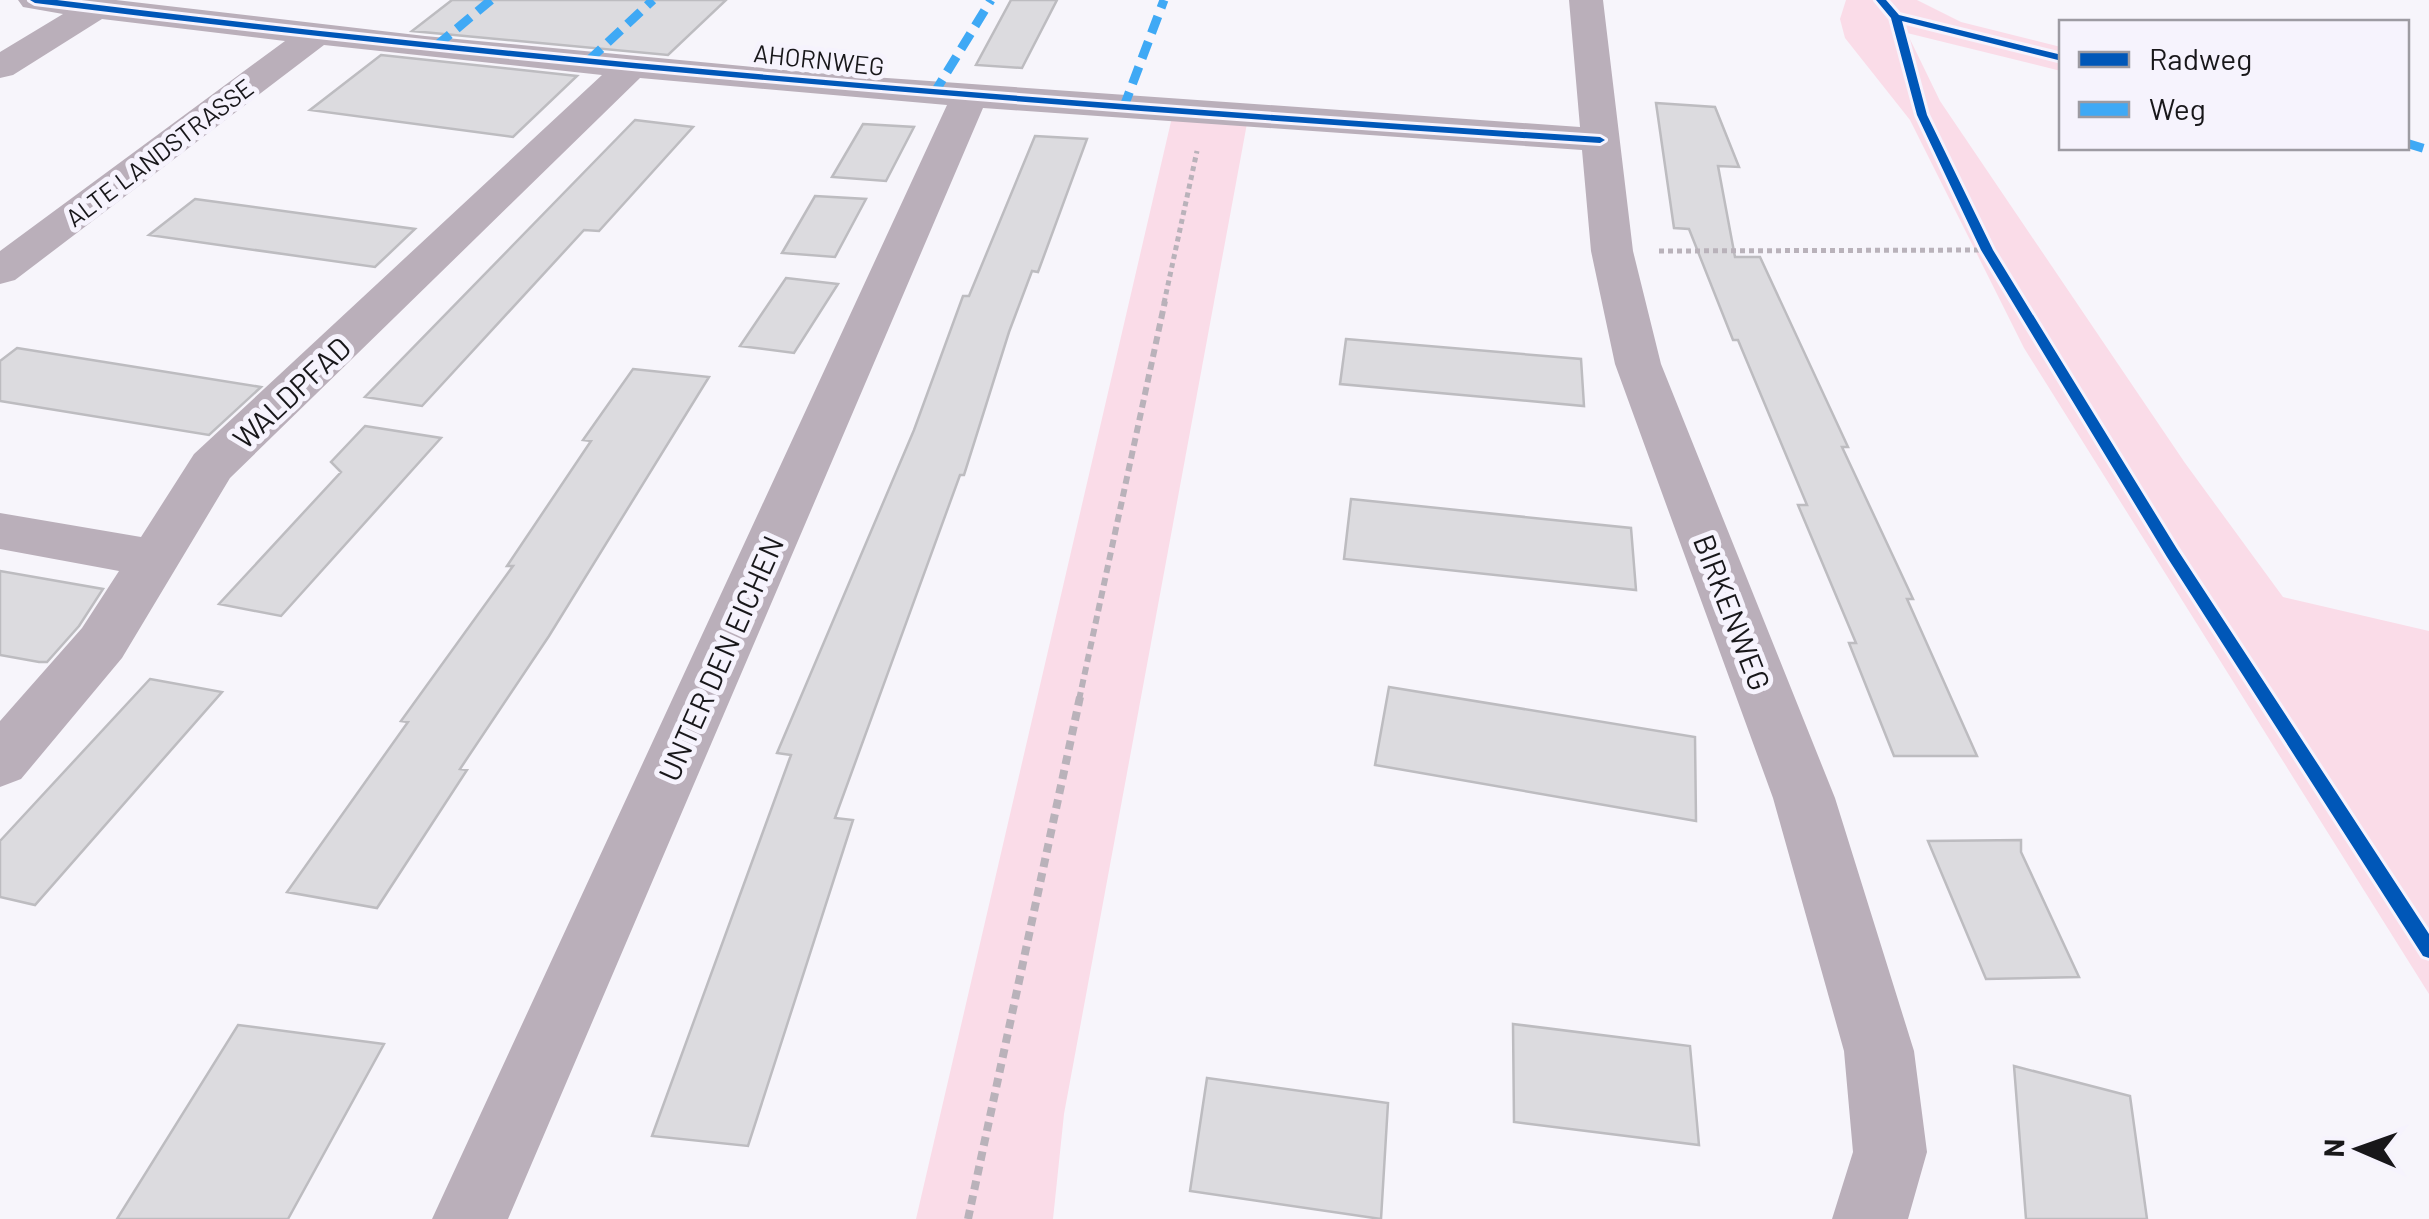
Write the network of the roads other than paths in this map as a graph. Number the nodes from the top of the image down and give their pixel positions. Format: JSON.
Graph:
{"nodes":[{"id":1,"x":35,"y":0,"type":"edge"},
{"id":2,"x":1586,"y":0,"type":"edge"},
{"id":3,"x":96,"y":8,"type":"junction"},
{"id":4,"x":318,"y":33,"type":"junction"},
{"id":5,"x":632,"y":66,"type":"junction"},
{"id":6,"x":0,"y":67,"type":"edge"},
{"id":7,"x":970,"y":98,"type":"junction"},
{"id":8,"x":1600,"y":140,"type":"junction"},
{"id":9,"x":0,"y":271,"type":"edge"},
{"id":10,"x":0,"y":530,"type":"edge"},
{"id":11,"x":157,"y":560,"type":"junction"},
{"id":12,"x":0,"y":762,"type":"edge"},
{"id":13,"x":470,"y":1219,"type":"edge"},
{"id":14,"x":1870,"y":1219,"type":"edge"}],
"edges":[{"from":1,"to":3,"type":"street","name":"AHORNWEG"},
{"from":2,"to":8,"type":"street","name":"BIRKENWEG"},
{"from":3,"to":4,"type":"street","name":"AHORNWEG"},
{"from":3,"to":6,"type":"street"},
{"from":4,"to":5,"type":"street","name":"AHORNWEG"},
{"from":4,"to":9,"type":"street","name":"ALTE LANDSTRASSE"},
{"from":5,"to":7,"type":"street","name":"AHORNWEG"},
{"from":5,"to":11,"type":"street","name":"WALDPFAD"},
{"from":7,"to":8,"type":"street","name":"AHORNWEG"},
{"from":7,"to":13,"type":"street","name":"UNTER DEN EICHEN"},
{"from":8,"to":14,"type":"street","name":"BIRKENWEG"},
{"from":10,"to":11,"type":"street"},
{"from":11,"to":12,"type":"street","name":"WALDPFAD"}]}
